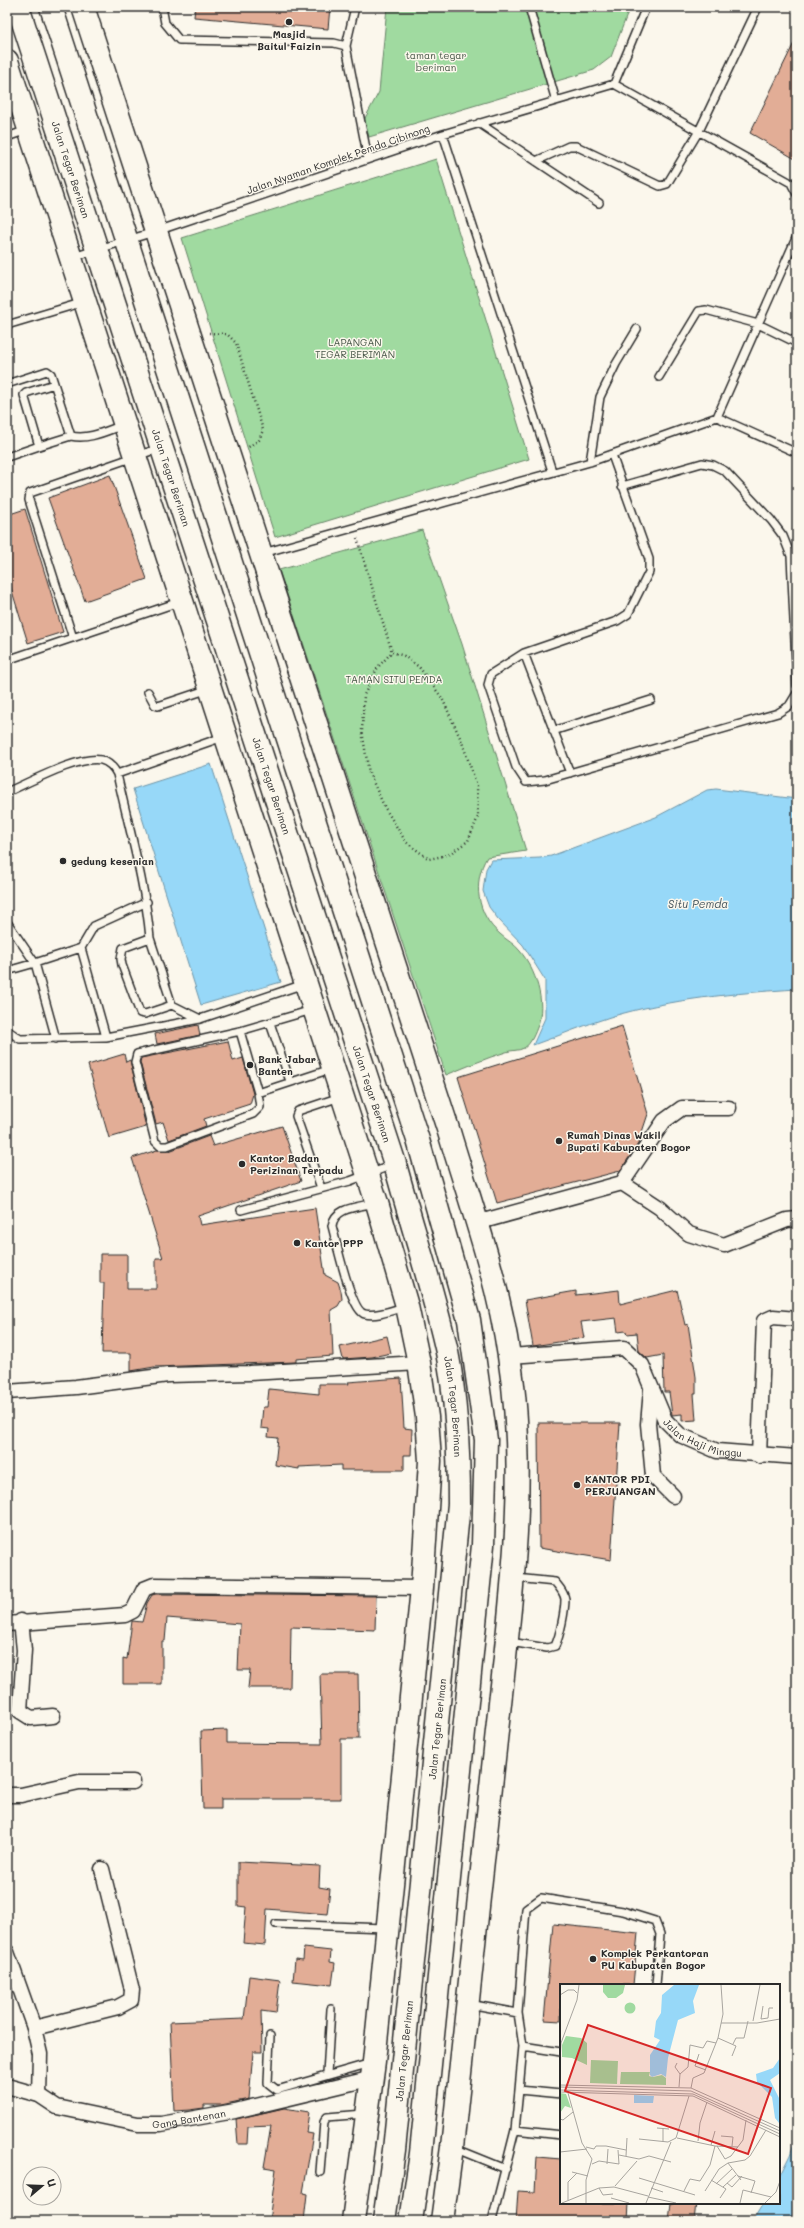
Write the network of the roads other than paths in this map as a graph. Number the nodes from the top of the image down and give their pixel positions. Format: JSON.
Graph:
{"nodes":[{"id":1,"x":18,"y":7,"type":"edge"},
{"id":2,"x":51,"y":7,"type":"edge"},
{"id":3,"x":83,"y":7,"type":"edge"},
{"id":4,"x":162,"y":7,"type":"edge"},
{"id":5,"x":355,"y":7,"type":"edge"},
{"id":6,"x":529,"y":7,"type":"edge"},
{"id":7,"x":646,"y":7,"type":"edge"},
{"id":8,"x":758,"y":7,"type":"edge"},
{"id":9,"x":346,"y":46,"type":"junction"},
{"id":10,"x":7,"y":61,"type":"edge"},
{"id":11,"x":614,"y":84,"type":"junction"},
{"id":12,"x":556,"y":100,"type":"junction"},
{"id":13,"x":479,"y":123,"type":"junction"},
{"id":14,"x":29,"y":129,"type":"junction"},
{"id":15,"x":699,"y":131,"type":"junction"},
{"id":16,"x":443,"y":134,"type":"junction"},
{"id":17,"x":7,"y":137,"type":"edge"},
{"id":18,"x":368,"y":159,"type":"junction"},
{"id":19,"x":536,"y":161,"type":"junction"},
{"id":20,"x":797,"y":194,"type":"edge"},
{"id":21,"x":599,"y":203,"type":"dead end"},
{"id":22,"x":157,"y":231,"type":"junction"},
{"id":23,"x":797,"y":236,"type":"edge"},
{"id":24,"x":126,"y":241,"type":"junction"},
{"id":25,"x":98,"y":249,"type":"junction"},
{"id":26,"x":71,"y":258,"type":"junction"},
{"id":27,"x":85,"y":302,"type":"junction"},
{"id":28,"x":758,"y":324,"type":"junction"},
{"id":29,"x":7,"y":325,"type":"edge"},
{"id":30,"x":637,"y":329,"type":"dead end"},
{"id":31,"x":797,"y":343,"type":"edge"},
{"id":32,"x":660,"y":378,"type":"dead end"},
{"id":33,"x":7,"y":384,"type":"edge"},
{"id":34,"x":54,"y":384,"type":"junction"},
{"id":35,"x":717,"y":417,"type":"junction"},
{"id":36,"x":125,"y":425,"type":"junction"},
{"id":37,"x":71,"y":436,"type":"junction"},
{"id":38,"x":39,"y":446,"type":"junction"},
{"id":39,"x":162,"y":447,"type":"junction"},
{"id":40,"x":797,"y":453,"type":"edge"},
{"id":41,"x":612,"y":455,"type":"junction"},
{"id":42,"x":7,"y":457,"type":"edge"},
{"id":43,"x":135,"y":457,"type":"junction"},
{"id":44,"x":590,"y":462,"type":"junction"},
{"id":45,"x":552,"y":471,"type":"junction"},
{"id":46,"x":622,"y":486,"type":"junction"},
{"id":47,"x":262,"y":554,"type":"junction"},
{"id":48,"x":181,"y":601,"type":"junction"},
{"id":49,"x":73,"y":638,"type":"junction"},
{"id":50,"x":524,"y":653,"type":"junction"},
{"id":51,"x":7,"y":660,"type":"edge"},
{"id":52,"x":797,"y":685,"type":"edge"},
{"id":53,"x":210,"y":689,"type":"junction"},
{"id":54,"x":148,"y":692,"type":"dead end"},
{"id":55,"x":797,"y":693,"type":"edge"},
{"id":56,"x":651,"y":700,"type":"dead end"},
{"id":57,"x":254,"y":727,"type":"junction"},
{"id":58,"x":553,"y":731,"type":"junction"},
{"id":59,"x":226,"y":736,"type":"junction"},
{"id":60,"x":570,"y":773,"type":"junction"},
{"id":61,"x":117,"y":774,"type":"junction"},
{"id":62,"x":7,"y":792,"type":"edge"},
{"id":63,"x":332,"y":875,"type":"junction"},
{"id":64,"x":304,"y":884,"type":"junction"},
{"id":65,"x":147,"y":902,"type":"junction"},
{"id":66,"x":7,"y":922,"type":"edge"},
{"id":67,"x":150,"y":938,"type":"junction"},
{"id":68,"x":81,"y":948,"type":"junction"},
{"id":69,"x":35,"y":963,"type":"junction"},
{"id":70,"x":7,"y":971,"type":"edge"},
{"id":71,"x":306,"y":984,"type":"junction"},
{"id":72,"x":172,"y":1005,"type":"junction"},
{"id":73,"x":314,"y":1009,"type":"junction"},
{"id":74,"x":200,"y":1019,"type":"junction"},
{"id":75,"x":270,"y":1023,"type":"junction"},
{"id":76,"x":7,"y":1030,"type":"edge"},
{"id":77,"x":240,"y":1031,"type":"junction"},
{"id":78,"x":106,"y":1037,"type":"junction"},
{"id":79,"x":56,"y":1039,"type":"junction"},
{"id":80,"x":333,"y":1069,"type":"junction"},
{"id":81,"x":290,"y":1081,"type":"junction"},
{"id":82,"x":258,"y":1093,"type":"junction"},
{"id":83,"x":342,"y":1096,"type":"junction"},
{"id":84,"x":729,"y":1108,"type":"dead end"},
{"id":85,"x":449,"y":1132,"type":"junction"},
{"id":86,"x":418,"y":1140,"type":"junction"},
{"id":87,"x":395,"y":1164,"type":"junction"},
{"id":88,"x":368,"y":1175,"type":"junction"},
{"id":89,"x":622,"y":1183,"type":"junction"},
{"id":90,"x":321,"y":1188,"type":"junction"},
{"id":91,"x":377,"y":1203,"type":"junction"},
{"id":92,"x":241,"y":1210,"type":"dead end"},
{"id":93,"x":797,"y":1219,"type":"edge"},
{"id":94,"x":476,"y":1223,"type":"junction"},
{"id":95,"x":407,"y":1306,"type":"junction"},
{"id":96,"x":797,"y":1319,"type":"edge"},
{"id":97,"x":510,"y":1356,"type":"junction"},
{"id":98,"x":419,"y":1363,"type":"junction"},
{"id":99,"x":651,"y":1389,"type":"junction"},
{"id":100,"x":7,"y":1392,"type":"edge"},
{"id":101,"x":759,"y":1456,"type":"junction"},
{"id":102,"x":797,"y":1457,"type":"edge"},
{"id":103,"x":673,"y":1496,"type":"dead end"},
{"id":104,"x":511,"y":1578,"type":"junction"},
{"id":105,"x":422,"y":1588,"type":"junction"},
{"id":106,"x":21,"y":1621,"type":"junction"},
{"id":107,"x":7,"y":1624,"type":"edge"},
{"id":108,"x":507,"y":1642,"type":"junction"},
{"id":109,"x":53,"y":1716,"type":"dead end"},
{"id":110,"x":133,"y":1782,"type":"dead end"},
{"id":111,"x":7,"y":1795,"type":"edge"},
{"id":112,"x":102,"y":1869,"type":"dead end"},
{"id":113,"x":276,"y":1924,"type":"dead end"},
{"id":114,"x":388,"y":1928,"type":"junction"},
{"id":115,"x":7,"y":1952,"type":"edge"},
{"id":116,"x":656,"y":1984,"type":"edge"},
{"id":117,"x":468,"y":2004,"type":"junction"},
{"id":118,"x":331,"y":2009,"type":"dead end"},
{"id":119,"x":518,"y":2013,"type":"junction"},
{"id":120,"x":34,"y":2028,"type":"junction"},
{"id":121,"x":270,"y":2036,"type":"dead end"},
{"id":122,"x":523,"y":2046,"type":"junction"},
{"id":123,"x":560,"y":2052,"type":"edge"},
{"id":124,"x":374,"y":2070,"type":"junction"},
{"id":125,"x":327,"y":2074,"type":"junction"},
{"id":126,"x":7,"y":2086,"type":"edge"},
{"id":127,"x":519,"y":2090,"type":"junction"},
{"id":128,"x":560,"y":2094,"type":"edge"},
{"id":129,"x":39,"y":2095,"type":"junction"},
{"id":130,"x":368,"y":2114,"type":"junction"},
{"id":131,"x":515,"y":2130,"type":"junction"},
{"id":132,"x":560,"y":2135,"type":"edge"},
{"id":133,"x":452,"y":2147,"type":"junction"},
{"id":134,"x":394,"y":2150,"type":"junction"},
{"id":135,"x":421,"y":2153,"type":"junction"},
{"id":136,"x":506,"y":2169,"type":"junction"},
{"id":137,"x":320,"y":2172,"type":"dead end"},
{"id":138,"x":353,"y":2221,"type":"edge"},
{"id":139,"x":384,"y":2221,"type":"edge"},
{"id":140,"x":411,"y":2221,"type":"edge"},
{"id":141,"x":442,"y":2221,"type":"edge"},
{"id":142,"x":492,"y":2221,"type":"edge"}],
"edges":[{"from":1,"to":25,"type":"main road","name":"Jalan Tegar Beriman"},
{"from":2,"to":24,"type":"main road"},
{"from":3,"to":22,"type":"main road"},
{"from":4,"to":9,"type":"lane"},
{"from":5,"to":9,"type":"lane"},
{"from":6,"to":12,"type":"lane"},
{"from":7,"to":11,"type":"lane"},
{"from":8,"to":15,"type":"lane"},
{"from":9,"to":18,"type":"lane"},
{"from":10,"to":14,"type":"main road"},
{"from":11,"to":12,"type":"lane","name":"Jalan Nyaman Komplek Pemda Cibinong"},
{"from":11,"to":15,"type":"lane"},
{"from":12,"to":13,"type":"lane","name":"Jalan Nyaman Komplek Pemda Cibinong"},
{"from":13,"to":16,"type":"lane","name":"Jalan Nyaman Komplek Pemda Cibinong"},
{"from":13,"to":19,"type":"lane"},
{"from":14,"to":17,"type":"lane"},
{"from":14,"to":26,"type":"main road"},
{"from":15,"to":19,"type":"lane"},
{"from":15,"to":20,"type":"lane"},
{"from":16,"to":18,"type":"lane","name":"Jalan Nyaman Komplek Pemda Cibinong"},
{"from":16,"to":45,"type":"lane"},
{"from":18,"to":22,"type":"lane","name":"Jalan Nyaman Komplek Pemda Cibinong"},
{"from":19,"to":21,"type":"lane"},
{"from":22,"to":24,"type":"lane","name":"Jalan Nyaman Komplek Pemda Cibinong"},
{"from":22,"to":47,"type":"main road"},
{"from":23,"to":28,"type":"lane"},
{"from":24,"to":25,"type":"lane","name":"Jalan Nyaman Komplek Pemda Cibinong"},
{"from":24,"to":63,"type":"main road"},
{"from":25,"to":26,"type":"lane","name":"Jalan Nyaman Komplek Pemda Cibinong"},
{"from":25,"to":39,"type":"main road","name":"Jalan Tegar Beriman"},
{"from":26,"to":27,"type":"main road"},
{"from":27,"to":29,"type":"lane"},
{"from":27,"to":36,"type":"main road"},
{"from":28,"to":31,"type":"lane"},
{"from":28,"to":32,"type":"lane"},
{"from":28,"to":35,"type":"lane"},
{"from":30,"to":44,"type":"lane"},
{"from":33,"to":34,"type":"lane"},
{"from":34,"to":37,"type":"lane"},
{"from":34,"to":38,"type":"lane"},
{"from":35,"to":40,"type":"lane"},
{"from":35,"to":41,"type":"lane"},
{"from":36,"to":37,"type":"lane"},
{"from":36,"to":43,"type":"main road"},
{"from":37,"to":38,"type":"lane"},
{"from":38,"to":42,"type":"lane"},
{"from":39,"to":43,"type":"lane"},
{"from":39,"to":57,"type":"main road","name":"Jalan Tegar Beriman"},
{"from":41,"to":44,"type":"lane"},
{"from":41,"to":46,"type":"lane"},
{"from":43,"to":48,"type":"main road"},
{"from":43,"to":49,"type":"lane"},
{"from":44,"to":45,"type":"lane"},
{"from":45,"to":47,"type":"lane"},
{"from":46,"to":50,"type":"lane"},
{"from":46,"to":52,"type":"lane"},
{"from":47,"to":85,"type":"main road"},
{"from":48,"to":49,"type":"lane"},
{"from":48,"to":53,"type":"main road"},
{"from":49,"to":51,"type":"lane"},
{"from":50,"to":58,"type":"lane"},
{"from":50,"to":60,"type":"lane"},
{"from":53,"to":54,"type":"lane"},
{"from":53,"to":59,"type":"main road"},
{"from":55,"to":60,"type":"lane"},
{"from":56,"to":58,"type":"lane"},
{"from":57,"to":59,"type":"main road"},
{"from":57,"to":64,"type":"main road","name":"Jalan Tegar Beriman"},
{"from":58,"to":60,"type":"lane"},
{"from":59,"to":61,"type":"lane"},
{"from":59,"to":71,"type":"main road"},
{"from":61,"to":62,"type":"lane"},
{"from":61,"to":65,"type":"lane"},
{"from":63,"to":64,"type":"main road"},
{"from":63,"to":86,"type":"main road"},
{"from":64,"to":87,"type":"main road","name":"Jalan Tegar Beriman"},
{"from":65,"to":67,"type":"lane"},
{"from":65,"to":68,"type":"lane"},
{"from":66,"to":69,"type":"lane"},
{"from":67,"to":72,"type":"lane"},
{"from":67,"to":72,"type":"lane"},
{"from":68,"to":69,"type":"lane"},
{"from":68,"to":78,"type":"lane"},
{"from":69,"to":70,"type":"lane"},
{"from":69,"to":79,"type":"lane"},
{"from":71,"to":73,"type":"main road"},
{"from":71,"to":74,"type":"lane"},
{"from":72,"to":74,"type":"lane"},
{"from":73,"to":75,"type":"lane"},
{"from":73,"to":80,"type":"main road"},
{"from":74,"to":78,"type":"lane"},
{"from":75,"to":77,"type":"lane"},
{"from":75,"to":81,"type":"lane"},
{"from":76,"to":79,"type":"lane"},
{"from":77,"to":82,"type":"lane"},
{"from":77,"to":82,"type":"lane"},
{"from":78,"to":79,"type":"lane"},
{"from":80,"to":81,"type":"lane"},
{"from":80,"to":83,"type":"main road"},
{"from":81,"to":82,"type":"lane"},
{"from":83,"to":88,"type":"main road"},
{"from":83,"to":90,"type":"lane"},
{"from":84,"to":89,"type":"street"},
{"from":85,"to":86,"type":"main road"},
{"from":85,"to":94,"type":"main road"},
{"from":86,"to":135,"type":"main road"},
{"from":87,"to":88,"type":"lane"},
{"from":87,"to":134,"type":"main road","name":"Jalan Tegar Beriman"},
{"from":88,"to":90,"type":"lane"},
{"from":88,"to":91,"type":"main road"},
{"from":89,"to":93,"type":"street"},
{"from":89,"to":94,"type":"street"},
{"from":90,"to":92,"type":"lane"},
{"from":91,"to":95,"type":"main road"},
{"from":91,"to":95,"type":"lane"},
{"from":94,"to":97,"type":"main road"},
{"from":95,"to":98,"type":"main road"},
{"from":96,"to":101,"type":"street"},
{"from":97,"to":99,"type":"street","name":"Jalan Haji Minggu"},
{"from":97,"to":104,"type":"main road"},
{"from":98,"to":100,"type":"street"},
{"from":98,"to":105,"type":"main road"},
{"from":99,"to":101,"type":"street","name":"Jalan Haji Minggu"},
{"from":99,"to":103,"type":"street"},
{"from":101,"to":102,"type":"street","name":"Jalan Haji Minggu"},
{"from":104,"to":108,"type":"main road"},
{"from":104,"to":108,"type":"lane"},
{"from":105,"to":106,"type":"street"},
{"from":105,"to":114,"type":"main road"},
{"from":106,"to":107,"type":"street"},
{"from":106,"to":109,"type":"street"},
{"from":108,"to":117,"type":"main road"},
{"from":110,"to":111,"type":"street"},
{"from":112,"to":120,"type":"street"},
{"from":113,"to":114,"type":"lane"},
{"from":114,"to":124,"type":"main road"},
{"from":115,"to":120,"type":"street"},
{"from":116,"to":119,"type":"lane"},
{"from":117,"to":119,"type":"lane"},
{"from":117,"to":133,"type":"main road"},
{"from":118,"to":125,"type":"lane"},
{"from":119,"to":122,"type":"lane"},
{"from":120,"to":129,"type":"street"},
{"from":121,"to":125,"type":"lane"},
{"from":122,"to":123,"type":"lane"},
{"from":122,"to":127,"type":"lane"},
{"from":124,"to":125,"type":"lane"},
{"from":124,"to":129,"type":"street","name":"Gang Bantenan"},
{"from":124,"to":130,"type":"main road"},
{"from":126,"to":129,"type":"street","name":"Gang Bantenan"},
{"from":127,"to":128,"type":"lane"},
{"from":127,"to":131,"type":"lane"},
{"from":130,"to":137,"type":"lane"},
{"from":130,"to":138,"type":"main road"},
{"from":131,"to":132,"type":"lane"},
{"from":131,"to":136,"type":"lane"},
{"from":133,"to":136,"type":"lane"},
{"from":133,"to":141,"type":"main road"},
{"from":134,"to":135,"type":"main road"},
{"from":134,"to":139,"type":"main road","name":"Jalan Tegar Beriman"},
{"from":135,"to":140,"type":"main road"},
{"from":136,"to":142,"type":"lane"}]}
